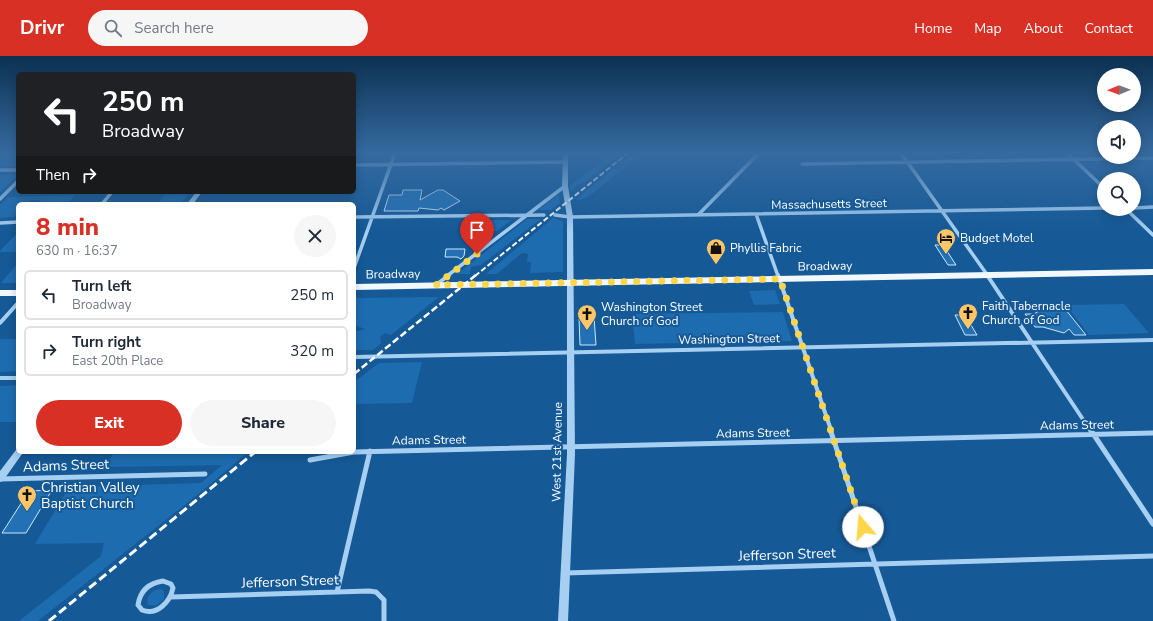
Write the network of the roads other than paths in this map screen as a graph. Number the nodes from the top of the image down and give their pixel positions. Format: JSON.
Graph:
{"nodes":[{"id":1,"x":385,"y":179,"type":"edge"},
{"id":2,"x":565,"y":179,"type":"edge"},
{"id":3,"x":733,"y":179,"type":"edge"},
{"id":4,"x":920,"y":179,"type":"edge"},
{"id":5,"x":16,"y":183,"type":"edge"},
{"id":6,"x":565,"y":186,"type":"junction"},
{"id":7,"x":110,"y":194,"type":"edge"},
{"id":8,"x":0,"y":199,"type":"edge"},
{"id":9,"x":104,"y":202,"type":"edge"},
{"id":10,"x":1153,"y":207,"type":"edge"},
{"id":11,"x":1097,"y":208,"type":"edge"},
{"id":12,"x":1141,"y":208,"type":"edge"},
{"id":13,"x":942,"y":211,"type":"junction"},
{"id":14,"x":526,"y":214,"type":"junction"},
{"id":15,"x":756,"y":214,"type":"junction"},
{"id":16,"x":544,"y":215,"type":"dead end"},
{"id":17,"x":555,"y":215,"type":"dead end"},
{"id":18,"x":698,"y":215,"type":"junction"},
{"id":19,"x":1133,"y":216,"type":"edge"},
{"id":20,"x":356,"y":217,"type":"edge"},
{"id":21,"x":372,"y":217,"type":"junction"},
{"id":22,"x":570,"y":217,"type":"junction"},
{"id":23,"x":16,"y":222,"type":"edge"},
{"id":24,"x":0,"y":223,"type":"edge"},
{"id":25,"x":1153,"y":235,"type":"edge"},
{"id":26,"x":356,"y":262,"type":"edge"},
{"id":27,"x":1153,"y":272,"type":"edge"},
{"id":28,"x":987,"y":275,"type":"junction"},
{"id":29,"x":780,"y":279,"type":"junction"},
{"id":30,"x":570,"y":283,"type":"junction"},
{"id":31,"x":436,"y":285,"type":"junction"},
{"id":32,"x":356,"y":287,"type":"edge"},
{"id":33,"x":0,"y":293,"type":"edge"},
{"id":34,"x":16,"y":293,"type":"edge"},
{"id":35,"x":16,"y":305,"type":"edge"},
{"id":36,"x":0,"y":323,"type":"edge"},
{"id":37,"x":1153,"y":340,"type":"edge"},
{"id":38,"x":1031,"y":342,"type":"junction"},
{"id":39,"x":803,"y":347,"type":"junction"},
{"id":40,"x":571,"y":352,"type":"junction"},
{"id":41,"x":356,"y":357,"type":"edge"},
{"id":42,"x":0,"y":378,"type":"edge"},
{"id":43,"x":16,"y":378,"type":"edge"},
{"id":44,"x":1153,"y":433,"type":"edge"},
{"id":45,"x":1094,"y":435,"type":"junction"},
{"id":46,"x":835,"y":441,"type":"junction"},
{"id":47,"x":571,"y":448,"type":"junction"},
{"id":48,"x":370,"y":451,"type":"junction"},
{"id":49,"x":356,"y":452,"type":"edge"},
{"id":50,"x":18,"y":454,"type":"edge"},
{"id":51,"x":343,"y":454,"type":"edge"},
{"id":52,"x":310,"y":460,"type":"dead end"},
{"id":53,"x":205,"y":474,"type":"dead end"},
{"id":54,"x":0,"y":479,"type":"edge"},
{"id":55,"x":1153,"y":524,"type":"edge"},
{"id":56,"x":1153,"y":556,"type":"edge"},
{"id":57,"x":875,"y":563,"type":"junction"},
{"id":58,"x":565,"y":573,"type":"junction"},
{"id":59,"x":337,"y":592,"type":"junction"},
{"id":60,"x":171,"y":597,"type":"junction"},
{"id":61,"x":384,"y":621,"type":"edge"},
{"id":62,"x":563,"y":621,"type":"edge"},
{"id":63,"x":894,"y":621,"type":"edge"}],
"edges":[{"from":1,"to":21,"type":"street"},
{"from":2,"to":6,"type":"street","name":"West 21st Avenue"},
{"from":3,"to":18,"type":"street"},
{"from":4,"to":13,"type":"street"},
{"from":5,"to":8,"type":"street"},
{"from":6,"to":14,"type":"street"},
{"from":6,"to":22,"type":"street","name":"West 21st Avenue"},
{"from":7,"to":9,"type":"street"},
{"from":10,"to":12,"type":"street"},
{"from":11,"to":13,"type":"street","name":"Massachusetts Street"},
{"from":13,"to":15,"type":"street","name":"Massachusetts Street"},
{"from":13,"to":28,"type":"street"},
{"from":14,"to":16,"type":"street"},
{"from":14,"to":21,"type":"street"},
{"from":14,"to":31,"type":"street"},
{"from":15,"to":18,"type":"street","name":"Massachusetts Street"},
{"from":15,"to":29,"type":"street"},
{"from":17,"to":22,"type":"street","name":"Massachusetts Street"},
{"from":18,"to":22,"type":"street","name":"Massachusetts Street"},
{"from":19,"to":25,"type":"street"},
{"from":20,"to":21,"type":"street"},
{"from":21,"to":26,"type":"street"},
{"from":22,"to":30,"type":"street","name":"West 21st Avenue"},
{"from":23,"to":24,"type":"street"},
{"from":27,"to":28,"type":"main road","name":"Broadway"},
{"from":28,"to":29,"type":"main road","name":"Broadway"},
{"from":28,"to":38,"type":"street"},
{"from":29,"to":30,"type":"main road","name":"Broadway"},
{"from":29,"to":39,"type":"street"},
{"from":30,"to":31,"type":"main road","name":"Broadway"},
{"from":30,"to":40,"type":"street","name":"West 21st Avenue"},
{"from":31,"to":32,"type":"main road","name":"Broadway"},
{"from":33,"to":34,"type":"main road"},
{"from":35,"to":36,"type":"street"},
{"from":37,"to":38,"type":"street","name":"Washington Street"},
{"from":38,"to":39,"type":"street","name":"Washington Street"},
{"from":38,"to":45,"type":"street"},
{"from":39,"to":40,"type":"street","name":"Washington Street"},
{"from":39,"to":46,"type":"street"},
{"from":40,"to":41,"type":"street","name":"Washington Street"},
{"from":40,"to":47,"type":"street","name":"West 21st Avenue"},
{"from":42,"to":43,"type":"street"},
{"from":44,"to":45,"type":"street","name":"Adams Street"},
{"from":45,"to":46,"type":"street","name":"Adams Street"},
{"from":45,"to":55,"type":"street"},
{"from":46,"to":47,"type":"street","name":"Adams Street"},
{"from":46,"to":57,"type":"street"},
{"from":47,"to":48,"type":"street","name":"Adams Street"},
{"from":47,"to":58,"type":"street","name":"West 21st Avenue"},
{"from":48,"to":49,"type":"street","name":"Adams Street"},
{"from":48,"to":59,"type":"street"},
{"from":50,"to":54,"type":"street"},
{"from":51,"to":52,"type":"street","name":"Adams Street"},
{"from":53,"to":54,"type":"street","name":"Adams Street"},
{"from":56,"to":57,"type":"street","name":"Jefferson Street"},
{"from":57,"to":58,"type":"street","name":"Jefferson Street"},
{"from":57,"to":63,"type":"street"},
{"from":58,"to":62,"type":"street","name":"West 21st Avenue"},
{"from":59,"to":60,"type":"street","name":"Jefferson Street"},
{"from":59,"to":61,"type":"street","name":"Jefferson Street"},
{"from":60,"to":60,"type":"street"}]}
